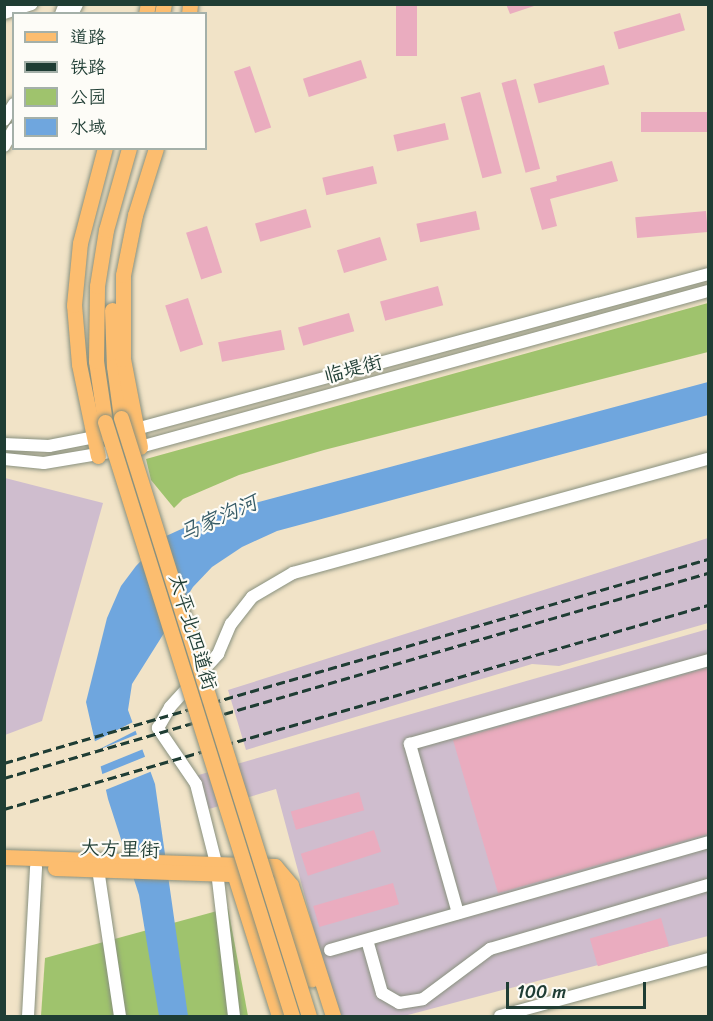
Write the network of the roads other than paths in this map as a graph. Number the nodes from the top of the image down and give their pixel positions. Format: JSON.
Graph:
{"nodes":[{"id":1,"x":32,"y":4,"type":"edge"},
{"id":2,"x":4,"y":13,"type":"edge"},
{"id":3,"x":12,"y":107,"type":"edge"},
{"id":4,"x":4,"y":120,"type":"edge"},
{"id":5,"x":12,"y":132,"type":"edge"},
{"id":6,"x":4,"y":146,"type":"edge"},
{"id":7,"x":104,"y":150,"type":"edge"},
{"id":8,"x":128,"y":150,"type":"edge"},
{"id":9,"x":145,"y":150,"type":"edge"},
{"id":10,"x":155,"y":150,"type":"edge"},
{"id":11,"x":708,"y":274,"type":"edge"},
{"id":12,"x":708,"y":291,"type":"edge"},
{"id":13,"x":136,"y":429,"type":"junction"},
{"id":14,"x":93,"y":436,"type":"junction"},
{"id":15,"x":4,"y":444,"type":"edge"},
{"id":16,"x":140,"y":447,"type":"junction"},
{"id":17,"x":98,"y":456,"type":"junction"},
{"id":18,"x":4,"y":459,"type":"edge"},
{"id":19,"x":708,"y":459,"type":"edge"},
{"id":20,"x":708,"y":660,"type":"edge"},
{"id":21,"x":708,"y":842,"type":"edge"},
{"id":22,"x":4,"y":857,"type":"edge"},
{"id":23,"x":98,"y":864,"type":"junction"},
{"id":24,"x":4,"y":866,"type":"edge"},
{"id":25,"x":36,"y":867,"type":"junction"},
{"id":26,"x":224,"y":867,"type":"junction"},
{"id":27,"x":708,"y":885,"type":"edge"},
{"id":28,"x":458,"y":913,"type":"junction"},
{"id":29,"x":367,"y":940,"type":"junction"},
{"id":30,"x":330,"y":950,"type":"dead end"},
{"id":31,"x":708,"y":959,"type":"edge"},
{"id":32,"x":28,"y":1017,"type":"edge"},
{"id":33,"x":120,"y":1017,"type":"edge"},
{"id":34,"x":234,"y":1017,"type":"edge"},
{"id":35,"x":279,"y":1017,"type":"edge"},
{"id":36,"x":292,"y":1017,"type":"edge"},
{"id":37,"x":309,"y":1017,"type":"edge"},
{"id":38,"x":323,"y":1017,"type":"edge"},
{"id":39,"x":333,"y":1017,"type":"edge"},
{"id":40,"x":500,"y":1017,"type":"edge"}],
"edges":[{"from":1,"to":2,"type":"street"},
{"from":3,"to":4,"type":"street"},
{"from":5,"to":6,"type":"street"},
{"from":7,"to":14,"type":"main road"},
{"from":8,"to":36,"type":"main road","name":"太平北四道街","bridge":true},
{"from":9,"to":37,"type":"main road","name":"太平北四道街","bridge":true},
{"from":10,"to":13,"type":"main road"},
{"from":11,"to":13,"type":"street","name":"临堤街"},
{"from":12,"to":16,"type":"street","name":"临堤街"},
{"from":13,"to":14,"type":"street","name":"临堤街"},
{"from":13,"to":16,"type":"main road"},
{"from":14,"to":15,"type":"street","name":"临堤街"},
{"from":14,"to":17,"type":"main road"},
{"from":16,"to":17,"type":"street","name":"临堤街"},
{"from":17,"to":18,"type":"street","name":"临堤街"},
{"from":19,"to":26,"type":"street"},
{"from":20,"to":28,"type":"street"},
{"from":21,"to":28,"type":"street"},
{"from":22,"to":23,"type":"main road","name":"大方里街"},
{"from":23,"to":25,"type":"main road","name":"大方里街"},
{"from":23,"to":26,"type":"main road","name":"大方里街"},
{"from":23,"to":33,"type":"street"},
{"from":24,"to":25,"type":"main road","name":"大方里街"},
{"from":25,"to":32,"type":"street"},
{"from":26,"to":34,"type":"street"},
{"from":26,"to":35,"type":"main road"},
{"from":26,"to":38,"type":"main road"},
{"from":26,"to":39,"type":"main road"},
{"from":27,"to":29,"type":"street"},
{"from":28,"to":29,"type":"street"},
{"from":29,"to":30,"type":"street"},
{"from":31,"to":40,"type":"street"}]}
